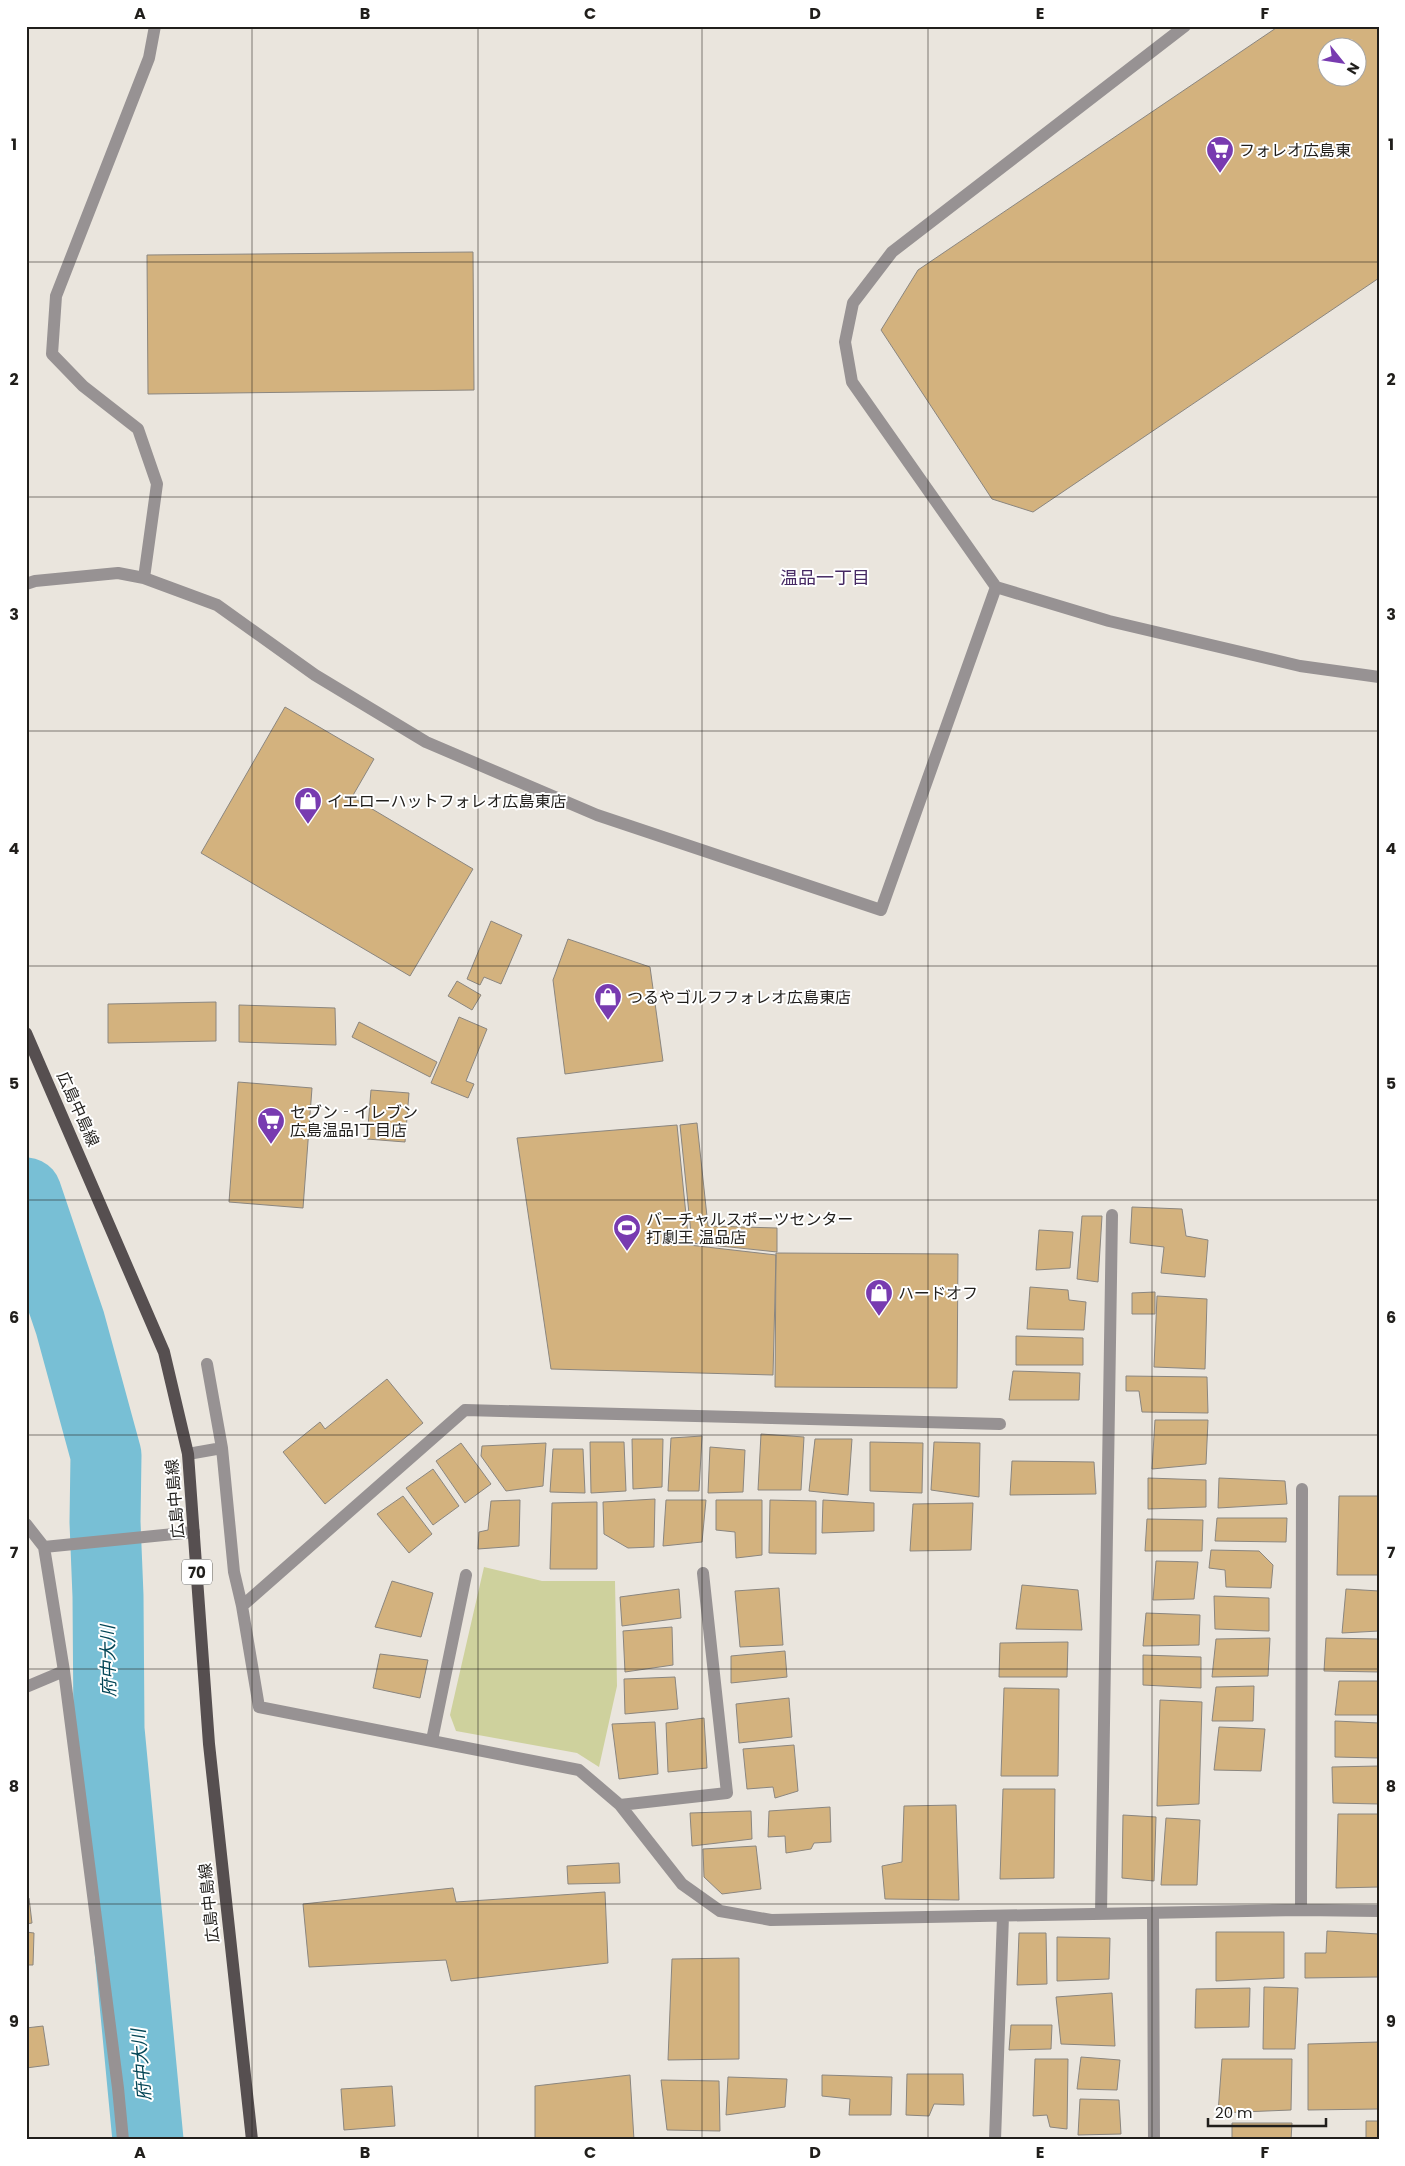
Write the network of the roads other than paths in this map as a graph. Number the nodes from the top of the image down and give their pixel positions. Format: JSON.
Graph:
{"nodes":[{"id":1,"x":155,"y":26,"type":"edge"},
{"id":2,"x":1185,"y":26,"type":"edge"},
{"id":3,"x":144,"y":578,"type":"junction"},
{"id":4,"x":26,"y":584,"type":"edge"},
{"id":5,"x":996,"y":587,"type":"junction"},
{"id":6,"x":1379,"y":677,"type":"edge"},
{"id":7,"x":26,"y":1033,"type":"edge"},
{"id":8,"x":1112,"y":1215,"type":"dead end"},
{"id":9,"x":207,"y":1364,"type":"dead end"},
{"id":10,"x":1000,"y":1424,"type":"dead end"},
{"id":11,"x":222,"y":1448,"type":"junction"},
{"id":12,"x":188,"y":1454,"type":"junction"},
{"id":13,"x":1302,"y":1489,"type":"dead end"},
{"id":14,"x":26,"y":1524,"type":"edge"},
{"id":15,"x":194,"y":1532,"type":"junction"},
{"id":16,"x":44,"y":1547,"type":"junction"},
{"id":17,"x":703,"y":1573,"type":"dead end"},
{"id":18,"x":466,"y":1575,"type":"dead end"},
{"id":19,"x":242,"y":1606,"type":"junction"},
{"id":20,"x":64,"y":1671,"type":"junction"},
{"id":21,"x":26,"y":1687,"type":"edge"},
{"id":22,"x":432,"y":1740,"type":"junction"},
{"id":23,"x":620,"y":1806,"type":"junction"},
{"id":24,"x":1301,"y":1910,"type":"junction"},
{"id":25,"x":1379,"y":1911,"type":"edge"},
{"id":26,"x":1153,"y":1913,"type":"junction"},
{"id":27,"x":1101,"y":1914,"type":"junction"},
{"id":28,"x":1003,"y":1916,"type":"junction"},
{"id":29,"x":123,"y":2140,"type":"edge"},
{"id":30,"x":252,"y":2140,"type":"edge"},
{"id":31,"x":995,"y":2140,"type":"edge"},
{"id":32,"x":1154,"y":2140,"type":"edge"}],
"edges":[{"from":1,"to":3,"type":"street"},
{"from":2,"to":5,"type":"street"},
{"from":3,"to":4,"type":"street"},
{"from":3,"to":5,"type":"street"},
{"from":5,"to":6,"type":"street"},
{"from":7,"to":12,"type":"main road","name":"広島中島線","number":"70"},
{"from":8,"to":27,"type":"street"},
{"from":9,"to":11,"type":"street"},
{"from":10,"to":19,"type":"street"},
{"from":11,"to":12,"type":"street"},
{"from":11,"to":19,"type":"street"},
{"from":12,"to":15,"type":"main road","name":"広島中島線","number":"70"},
{"from":13,"to":24,"type":"street"},
{"from":14,"to":16,"type":"street"},
{"from":15,"to":16,"type":"street"},
{"from":15,"to":30,"type":"main road","name":"広島中島線","number":"70"},
{"from":16,"to":20,"type":"street"},
{"from":17,"to":23,"type":"street"},
{"from":18,"to":22,"type":"street"},
{"from":19,"to":22,"type":"street"},
{"from":20,"to":21,"type":"street"},
{"from":20,"to":29,"type":"street"},
{"from":22,"to":23,"type":"street"},
{"from":23,"to":28,"type":"street"},
{"from":24,"to":25,"type":"street"},
{"from":24,"to":26,"type":"street"},
{"from":26,"to":27,"type":"street"},
{"from":26,"to":32,"type":"street"},
{"from":27,"to":28,"type":"street"},
{"from":28,"to":31,"type":"street"}]}
